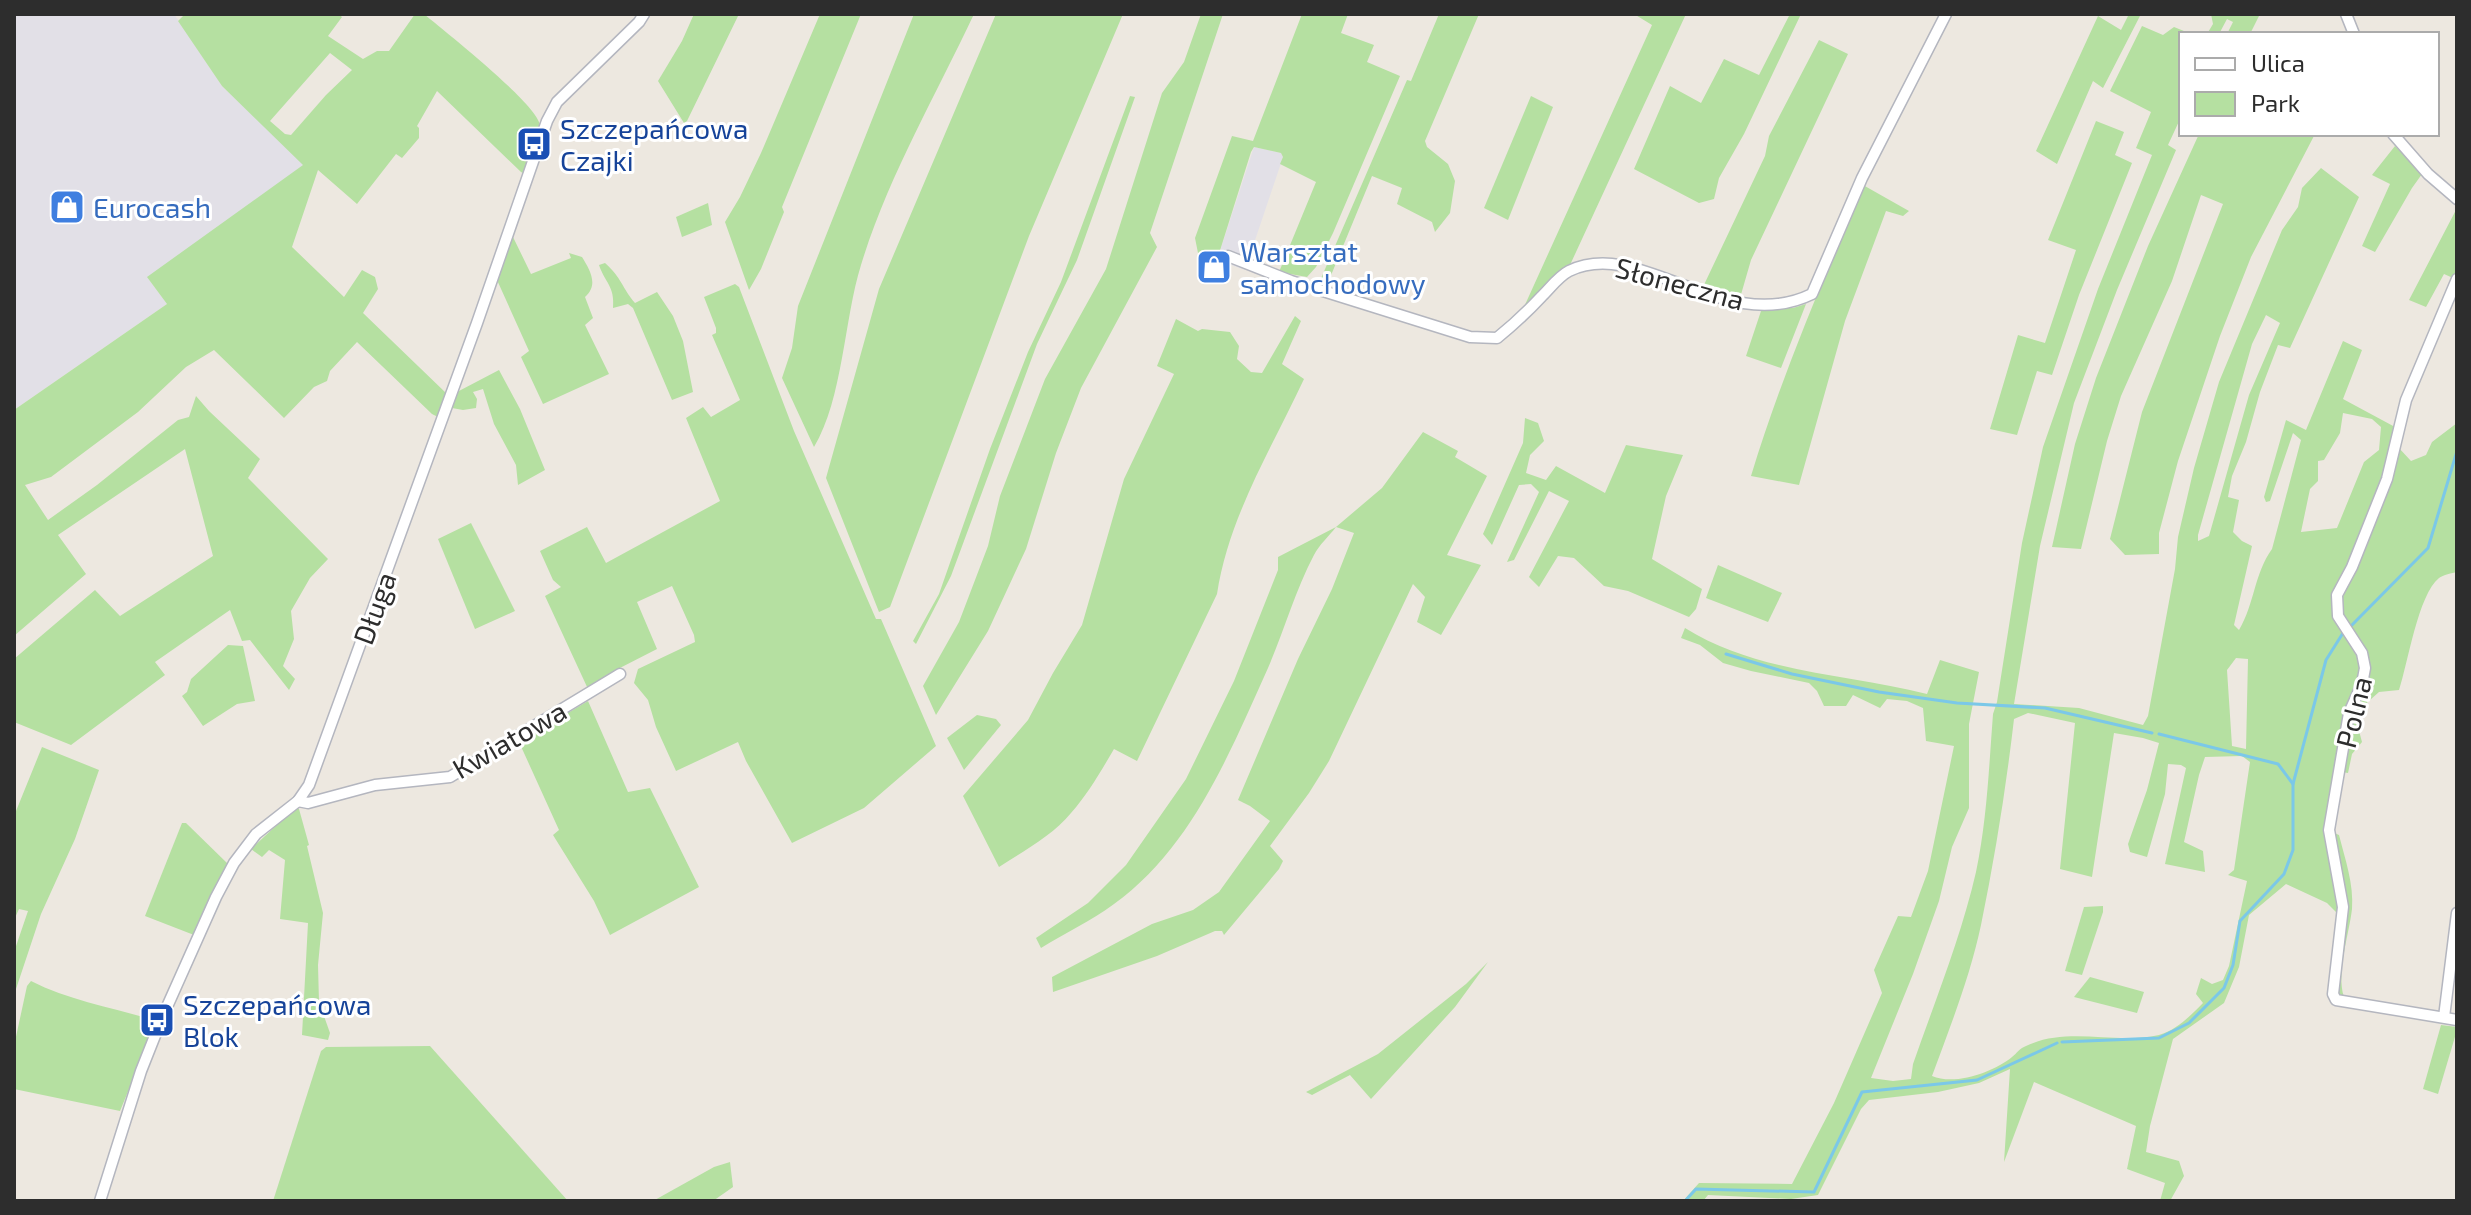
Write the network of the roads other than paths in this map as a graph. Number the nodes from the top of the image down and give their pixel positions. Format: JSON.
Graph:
{"nodes":[{"id":1,"x":644,"y":14,"type":"edge"},
{"id":2,"x":1946,"y":14,"type":"edge"},
{"id":3,"x":2395,"y":136,"type":"edge"},
{"id":4,"x":2457,"y":199,"type":"edge"},
{"id":5,"x":1228,"y":256,"type":"dead end"},
{"id":6,"x":2457,"y":279,"type":"edge"},
{"id":7,"x":620,"y":674,"type":"dead end"},
{"id":8,"x":298,"y":801,"type":"junction"},
{"id":9,"x":2457,"y":913,"type":"edge"},
{"id":10,"x":2444,"y":1017,"type":"junction"},
{"id":11,"x":2457,"y":1020,"type":"edge"},
{"id":12,"x":100,"y":1201,"type":"edge"}],
"edges":[{"from":1,"to":8,"type":"street","name":"Długa"},
{"from":2,"to":5,"type":"street","name":"Słoneczna"},
{"from":3,"to":4,"type":"street"},
{"from":6,"to":10,"type":"street","name":"Polna"},
{"from":7,"to":8,"type":"street","name":"Kwiatowa"},
{"from":8,"to":12,"type":"street","name":"Długa"},
{"from":9,"to":10,"type":"street"},
{"from":10,"to":11,"type":"street","name":"Polna"}]}
